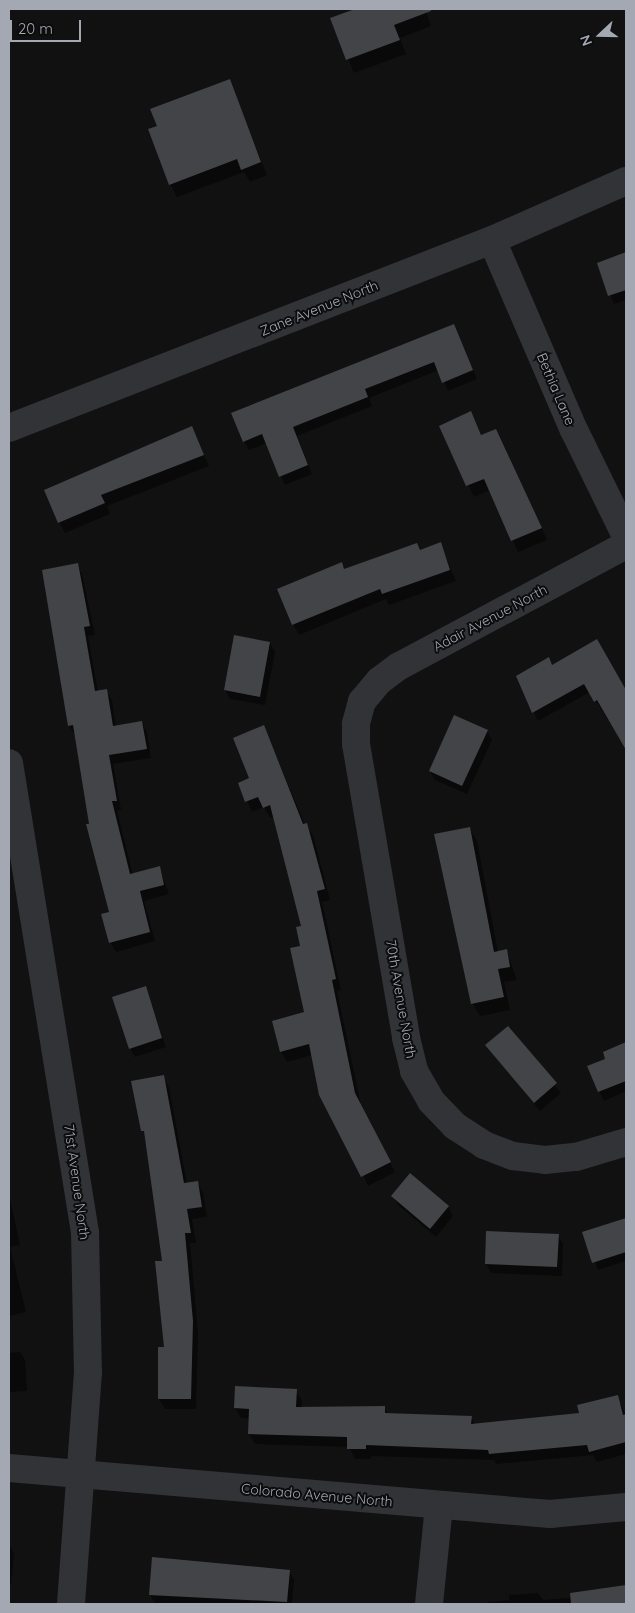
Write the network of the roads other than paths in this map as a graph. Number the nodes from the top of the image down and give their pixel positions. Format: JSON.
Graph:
{"nodes":[{"id":1,"x":626,"y":182,"type":"edge"},
{"id":2,"x":492,"y":240,"type":"junction"},
{"id":3,"x":9,"y":428,"type":"edge"},
{"id":4,"x":626,"y":536,"type":"edge"},
{"id":5,"x":626,"y":546,"type":"edge"},
{"id":6,"x":362,"y":701,"type":"joint"},
{"id":7,"x":9,"y":763,"type":"edge"},
{"id":8,"x":617,"y":1146,"type":"edge"},
{"id":9,"x":9,"y":1468,"type":"edge"},
{"id":10,"x":81,"y":1474,"type":"junction"},
{"id":11,"x":439,"y":1506,"type":"junction"},
{"id":12,"x":626,"y":1507,"type":"edge"},
{"id":13,"x":71,"y":1604,"type":"edge"},
{"id":14,"x":429,"y":1604,"type":"edge"}],
"edges":[{"from":1,"to":2,"type":"street","name":"Zane Avenue North"},
{"from":2,"to":3,"type":"street","name":"Zane Avenue North"},
{"from":2,"to":4,"type":"street","name":"Bethia Lane"},
{"from":5,"to":6,"type":"street","name":"Adair Avenue North"},
{"from":6,"to":8,"type":"street","name":"70th Avenue North"},
{"from":7,"to":10,"type":"street","name":"71st Avenue North"},
{"from":9,"to":10,"type":"street","name":"Colorado Avenue North"},
{"from":10,"to":11,"type":"street","name":"Colorado Avenue North"},
{"from":10,"to":13,"type":"street","name":"71st Avenue North"},
{"from":11,"to":12,"type":"street","name":"Colorado Avenue North"},
{"from":11,"to":14,"type":"street"}]}
